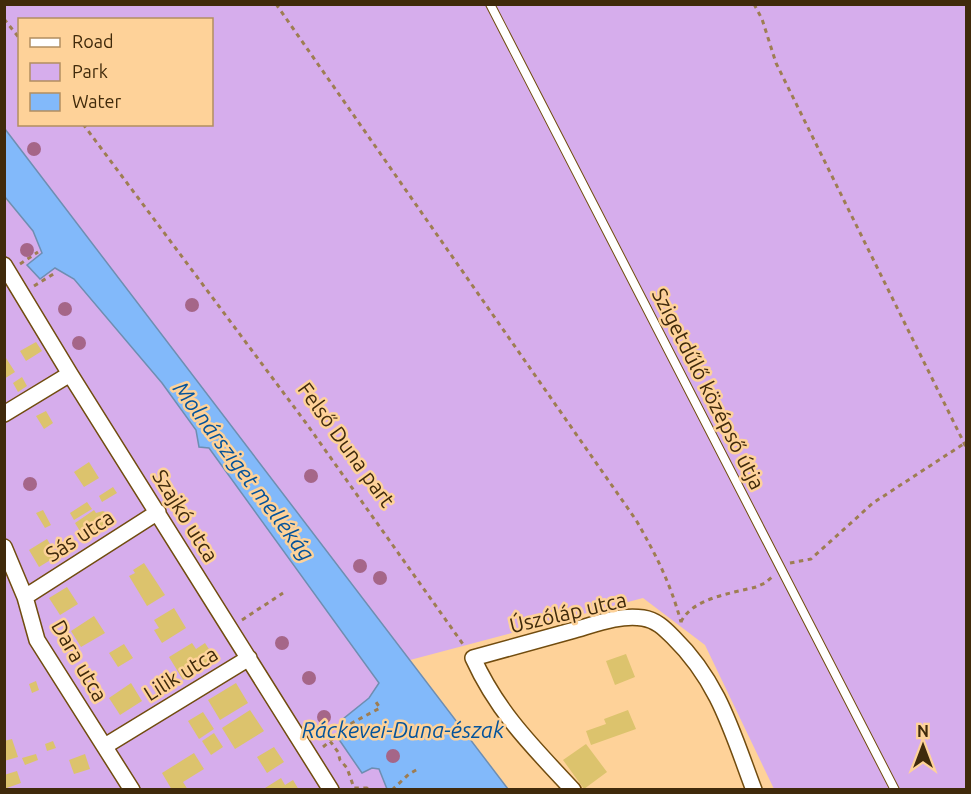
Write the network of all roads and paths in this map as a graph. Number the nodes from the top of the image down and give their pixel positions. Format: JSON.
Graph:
{"nodes":[{"id":1,"x":276,"y":4,"type":"edge"},
{"id":2,"x":490,"y":4,"type":"edge"},
{"id":3,"x":754,"y":4,"type":"edge"},
{"id":4,"x":4,"y":19,"type":"edge"},
{"id":5,"x":18,"y":36,"type":"edge"},
{"id":6,"x":84,"y":126,"type":"edge"},
{"id":7,"x":38,"y":252,"type":"dead end"},
{"id":8,"x":10,"y":265,"type":"edge"},
{"id":9,"x":55,"y":273,"type":"dead end"},
{"id":10,"x":36,"y":284,"type":"dead end"},
{"id":11,"x":70,"y":374,"type":"junction"},
{"id":12,"x":4,"y":414,"type":"edge"},
{"id":13,"x":966,"y":445,"type":"edge"},
{"id":14,"x":158,"y":512,"type":"junction"},
{"id":15,"x":4,"y":547,"type":"edge"},
{"id":16,"x":777,"y":564,"type":"junction"},
{"id":17,"x":283,"y":593,"type":"dead end"},
{"id":18,"x":25,"y":597,"type":"junction"},
{"id":19,"x":681,"y":622,"type":"junction"},
{"id":20,"x":230,"y":628,"type":"junction"},
{"id":21,"x":681,"y":645,"type":"junction"},
{"id":22,"x":249,"y":658,"type":"junction"},
{"id":23,"x":473,"y":658,"type":"junction"},
{"id":24,"x":376,"y":702,"type":"dead end"},
{"id":25,"x":330,"y":741,"type":"junction"},
{"id":26,"x":105,"y":746,"type":"junction"},
{"id":27,"x":310,"y":756,"type":"junction"},
{"id":28,"x":418,"y":769,"type":"dead end"},
{"id":29,"x":132,"y":789,"type":"edge"},
{"id":30,"x":331,"y":789,"type":"edge"},
{"id":31,"x":369,"y":789,"type":"edge"},
{"id":32,"x":392,"y":789,"type":"edge"},
{"id":33,"x":573,"y":789,"type":"edge"},
{"id":34,"x":754,"y":789,"type":"edge"},
{"id":35,"x":895,"y":789,"type":"edge"}],
"edges":[{"from":1,"to":19,"type":"path"},
{"from":2,"to":16,"type":"lane","name":"Szigetdűlő középső útja"},
{"from":3,"to":13,"type":"path"},
{"from":4,"to":5,"type":"path"},
{"from":6,"to":23,"type":"path","name":"Felső Duna part"},
{"from":7,"to":8,"type":"path"},
{"from":8,"to":11,"type":"street","name":"Szajkó utca"},
{"from":9,"to":10,"type":"path"},
{"from":11,"to":12,"type":"street"},
{"from":11,"to":14,"type":"street","name":"Szajkó utca"},
{"from":13,"to":16,"type":"path"},
{"from":14,"to":18,"type":"street","name":"Sás utca"},
{"from":14,"to":20,"type":"street","name":"Szajkó utca"},
{"from":15,"to":18,"type":"street","name":"Dara utca"},
{"from":16,"to":19,"type":"path"},
{"from":16,"to":35,"type":"lane","name":"Szigetdűlő középső útja"},
{"from":17,"to":20,"type":"path"},
{"from":18,"to":26,"type":"street","name":"Dara utca"},
{"from":19,"to":21,"type":"path"},
{"from":20,"to":22,"type":"street","name":"Szajkó utca"},
{"from":21,"to":23,"type":"street","name":"Úszóláp utca"},
{"from":21,"to":34,"type":"street","name":"Úszóláp utca"},
{"from":22,"to":26,"type":"street","name":"Lilik utca"},
{"from":22,"to":27,"type":"street","name":"Szajkó utca"},
{"from":23,"to":33,"type":"street"},
{"from":24,"to":25,"type":"path"},
{"from":25,"to":27,"type":"path"},
{"from":25,"to":31,"type":"path"},
{"from":26,"to":29,"type":"street","name":"Dara utca"},
{"from":27,"to":30,"type":"street","name":"Szajkó utca"},
{"from":28,"to":32,"type":"path"}]}
